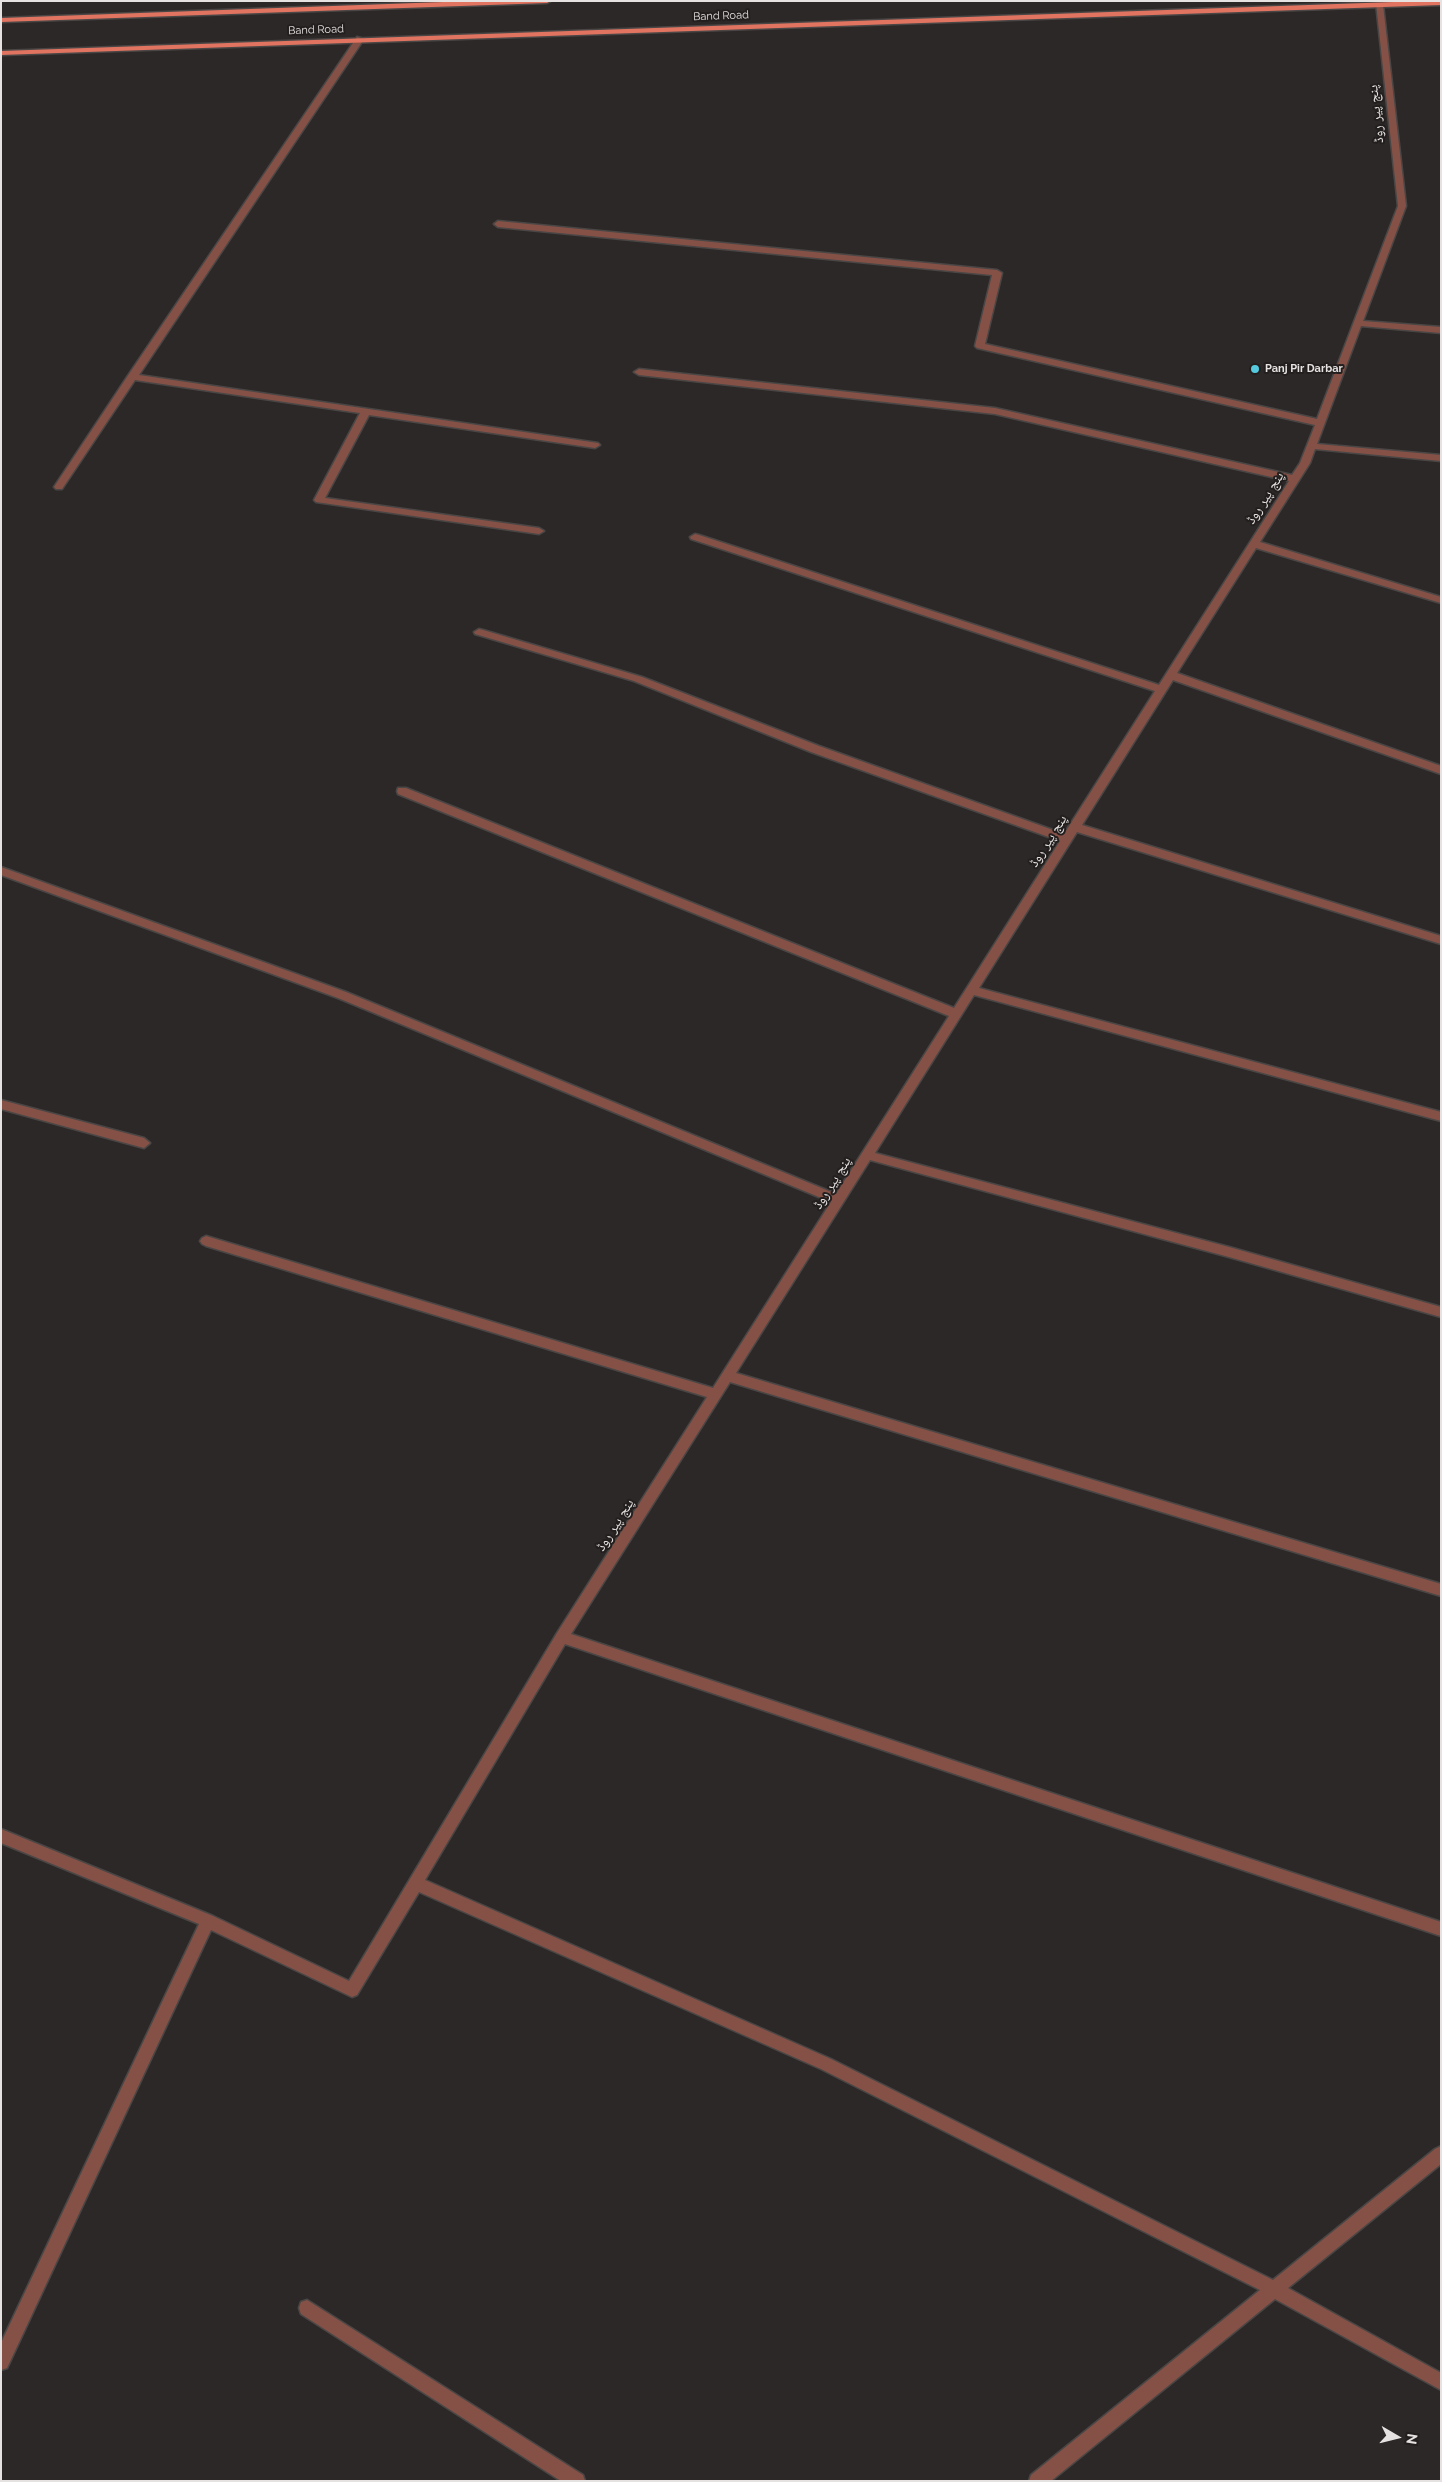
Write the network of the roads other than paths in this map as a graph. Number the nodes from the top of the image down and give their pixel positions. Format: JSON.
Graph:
{"nodes":[{"id":1,"x":547,"y":1,"type":"edge"},
{"id":2,"x":1441,"y":3,"type":"edge"},
{"id":3,"x":391,"y":4,"type":"edge"},
{"id":4,"x":1379,"y":5,"type":"junction"},
{"id":5,"x":1,"y":20,"type":"edge"},
{"id":6,"x":360,"y":39,"type":"junction"},
{"id":7,"x":1,"y":53,"type":"edge"},
{"id":8,"x":498,"y":224,"type":"dead end"},
{"id":9,"x":1358,"y":323,"type":"junction"},
{"id":10,"x":1441,"y":330,"type":"edge"},
{"id":11,"x":639,"y":372,"type":"dead end"},
{"id":12,"x":132,"y":377,"type":"junction"},
{"id":13,"x":366,"y":411,"type":"junction"},
{"id":14,"x":1320,"y":423,"type":"junction"},
{"id":15,"x":595,"y":445,"type":"dead end"},
{"id":16,"x":1312,"y":446,"type":"junction"},
{"id":17,"x":1441,"y":458,"type":"edge"},
{"id":18,"x":1294,"y":479,"type":"junction"},
{"id":19,"x":59,"y":487,"type":"dead end"},
{"id":20,"x":539,"y":531,"type":"dead end"},
{"id":21,"x":695,"y":537,"type":"dead end"},
{"id":22,"x":1254,"y":544,"type":"junction"},
{"id":23,"x":1441,"y":600,"type":"edge"},
{"id":24,"x":479,"y":632,"type":"dead end"},
{"id":25,"x":1171,"y":675,"type":"junction"},
{"id":26,"x":1162,"y":690,"type":"junction"},
{"id":27,"x":1441,"y":770,"type":"edge"},
{"id":28,"x":402,"y":790,"type":"dead end"},
{"id":29,"x":1075,"y":827,"type":"junction"},
{"id":30,"x":1067,"y":839,"type":"junction"},
{"id":31,"x":1,"y":871,"type":"edge"},
{"id":32,"x":1441,"y":940,"type":"edge"},
{"id":33,"x":972,"y":990,"type":"junction"},
{"id":34,"x":957,"y":1014,"type":"junction"},
{"id":35,"x":1,"y":1104,"type":"edge"},
{"id":36,"x":1441,"y":1117,"type":"edge"},
{"id":37,"x":144,"y":1143,"type":"dead end"},
{"id":38,"x":867,"y":1156,"type":"junction"},
{"id":39,"x":838,"y":1200,"type":"junction"},
{"id":40,"x":206,"y":1241,"type":"dead end"},
{"id":41,"x":1441,"y":1312,"type":"edge"},
{"id":42,"x":728,"y":1376,"type":"junction"},
{"id":43,"x":715,"y":1394,"type":"junction"},
{"id":44,"x":1441,"y":1590,"type":"edge"},
{"id":45,"x":562,"y":1637,"type":"junction"},
{"id":46,"x":1,"y":1836,"type":"edge"},
{"id":47,"x":415,"y":1883,"type":"junction"},
{"id":48,"x":208,"y":1921,"type":"junction"},
{"id":49,"x":1441,"y":1929,"type":"edge"},
{"id":50,"x":1441,"y":2154,"type":"edge"},
{"id":51,"x":1274,"y":2289,"type":"junction"},
{"id":52,"x":307,"y":2308,"type":"dead end"},
{"id":53,"x":8,"y":2334,"type":"edge"},
{"id":54,"x":1,"y":2362,"type":"edge"},
{"id":55,"x":1441,"y":2382,"type":"edge"},
{"id":56,"x":577,"y":2481,"type":"edge"},
{"id":57,"x":1037,"y":2481,"type":"edge"}],
"edges":[{"from":1,"to":3,"type":"main road","name":"Band Road"},
{"from":2,"to":4,"type":"main road","name":"Band Road"},
{"from":3,"to":5,"type":"main road","name":"Band Road"},
{"from":4,"to":6,"type":"main road","name":"Band Road"},
{"from":4,"to":9,"type":"street","name":"پنج پیر روڈ"},
{"from":6,"to":7,"type":"main road","name":"Band Road"},
{"from":6,"to":12,"type":"street"},
{"from":8,"to":14,"type":"street"},
{"from":9,"to":10,"type":"street"},
{"from":9,"to":14,"type":"street","name":"پنج پیر روڈ"},
{"from":11,"to":18,"type":"street"},
{"from":12,"to":13,"type":"street"},
{"from":12,"to":19,"type":"street"},
{"from":13,"to":15,"type":"street"},
{"from":13,"to":20,"type":"street"},
{"from":14,"to":16,"type":"street","name":"پنج پیر روڈ"},
{"from":16,"to":17,"type":"street"},
{"from":16,"to":18,"type":"street","name":"پنج پیر روڈ"},
{"from":18,"to":22,"type":"street","name":"پنج پیر روڈ"},
{"from":21,"to":26,"type":"street"},
{"from":22,"to":23,"type":"street"},
{"from":22,"to":25,"type":"street","name":"پنج پیر روڈ"},
{"from":24,"to":30,"type":"street"},
{"from":25,"to":26,"type":"street","name":"پنج پیر روڈ"},
{"from":25,"to":27,"type":"street"},
{"from":26,"to":29,"type":"street","name":"پنج پیر روڈ"},
{"from":28,"to":34,"type":"street"},
{"from":29,"to":30,"type":"street","name":"پنج پیر روڈ"},
{"from":29,"to":32,"type":"street"},
{"from":30,"to":33,"type":"street","name":"پنج پیر روڈ"},
{"from":31,"to":39,"type":"street"},
{"from":33,"to":34,"type":"street","name":"پنج پیر روڈ"},
{"from":33,"to":36,"type":"street"},
{"from":34,"to":38,"type":"street","name":"پنج پیر روڈ"},
{"from":35,"to":37,"type":"street"},
{"from":38,"to":39,"type":"street","name":"پنج پیر روڈ"},
{"from":38,"to":41,"type":"street"},
{"from":39,"to":42,"type":"street","name":"پنج پیر روڈ"},
{"from":40,"to":43,"type":"street"},
{"from":42,"to":43,"type":"street","name":"پنج پیر روڈ"},
{"from":42,"to":44,"type":"street"},
{"from":43,"to":45,"type":"street","name":"پنج پیر روڈ"},
{"from":45,"to":47,"type":"street","name":"پنج پیر روڈ"},
{"from":45,"to":49,"type":"street"},
{"from":46,"to":48,"type":"street"},
{"from":47,"to":48,"type":"street","name":"پنج پیر روڈ"},
{"from":47,"to":51,"type":"street"},
{"from":48,"to":53,"type":"street"},
{"from":50,"to":51,"type":"street"},
{"from":51,"to":55,"type":"street"},
{"from":51,"to":57,"type":"street"},
{"from":52,"to":56,"type":"street"},
{"from":53,"to":54,"type":"street"}]}
